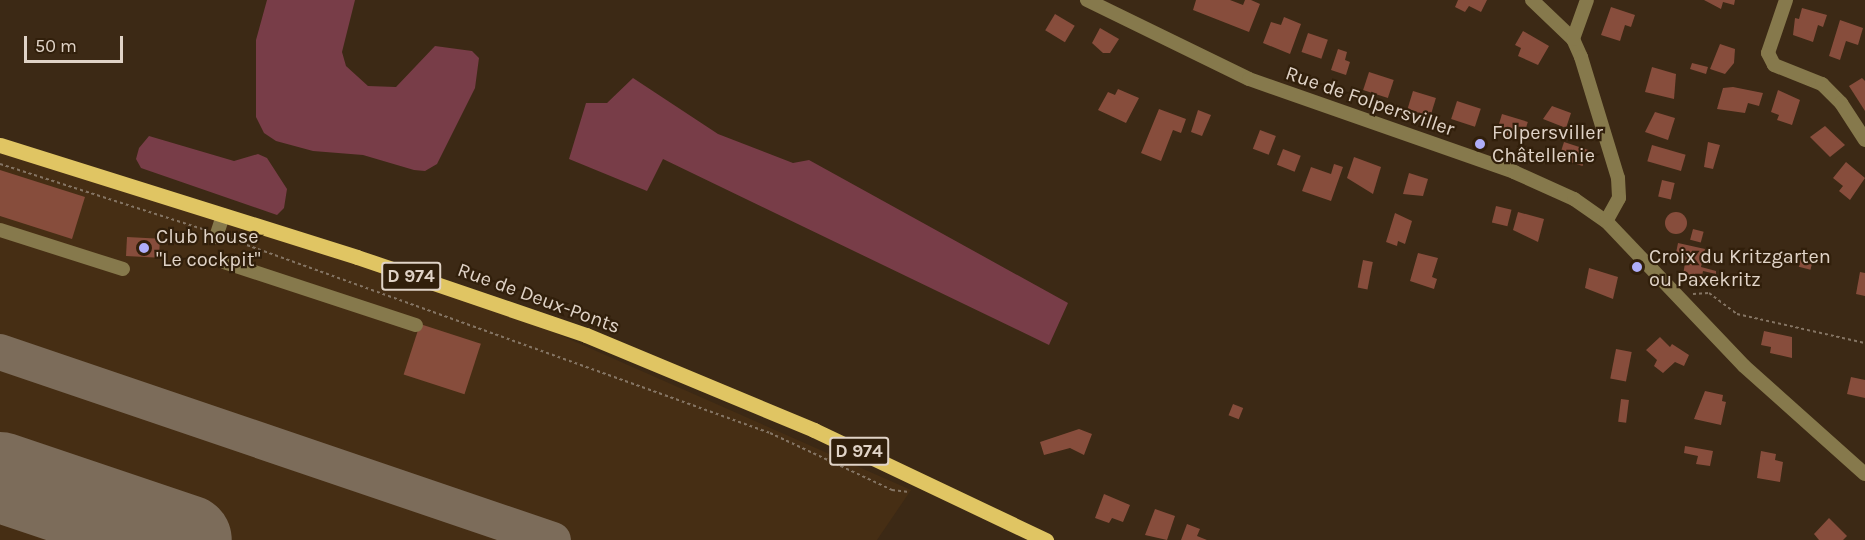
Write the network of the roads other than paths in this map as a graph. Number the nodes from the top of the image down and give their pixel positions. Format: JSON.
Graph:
{"nodes":[{"id":1,"x":1087,"y":0,"type":"edge"},
{"id":2,"x":1532,"y":0,"type":"edge"},
{"id":3,"x":1587,"y":0,"type":"edge"},
{"id":4,"x":1786,"y":0,"type":"edge"},
{"id":5,"x":1573,"y":39,"type":"junction"},
{"id":6,"x":1865,"y":140,"type":"edge"},
{"id":7,"x":0,"y":145,"type":"edge"},
{"id":8,"x":223,"y":215,"type":"junction"},
{"id":9,"x":1606,"y":221,"type":"junction"},
{"id":10,"x":0,"y":230,"type":"edge"},
{"id":11,"x":216,"y":235,"type":"road end"},
{"id":12,"x":224,"y":262,"type":"dead end"},
{"id":13,"x":123,"y":268,"type":"dead end"},
{"id":14,"x":416,"y":325,"type":"dead end"},
{"id":15,"x":1865,"y":474,"type":"edge"},
{"id":16,"x":1046,"y":540,"type":"edge"}],
"edges":[{"from":1,"to":9,"type":"street","name":"Rue de Folpersviller"},
{"from":2,"to":5,"type":"street"},
{"from":3,"to":5,"type":"street"},
{"from":4,"to":6,"type":"street"},
{"from":5,"to":9,"type":"street"},
{"from":7,"to":8,"type":"main road","name":"Rue de Deux-Ponts","number":"D 974"},
{"from":8,"to":11,"type":"street"},
{"from":8,"to":16,"type":"main road","name":"Rue de Deux-Ponts","number":"D 974"},
{"from":9,"to":15,"type":"street","name":"Rue de Folpersviller"},
{"from":10,"to":13,"type":"street"},
{"from":12,"to":14,"type":"street"}]}
